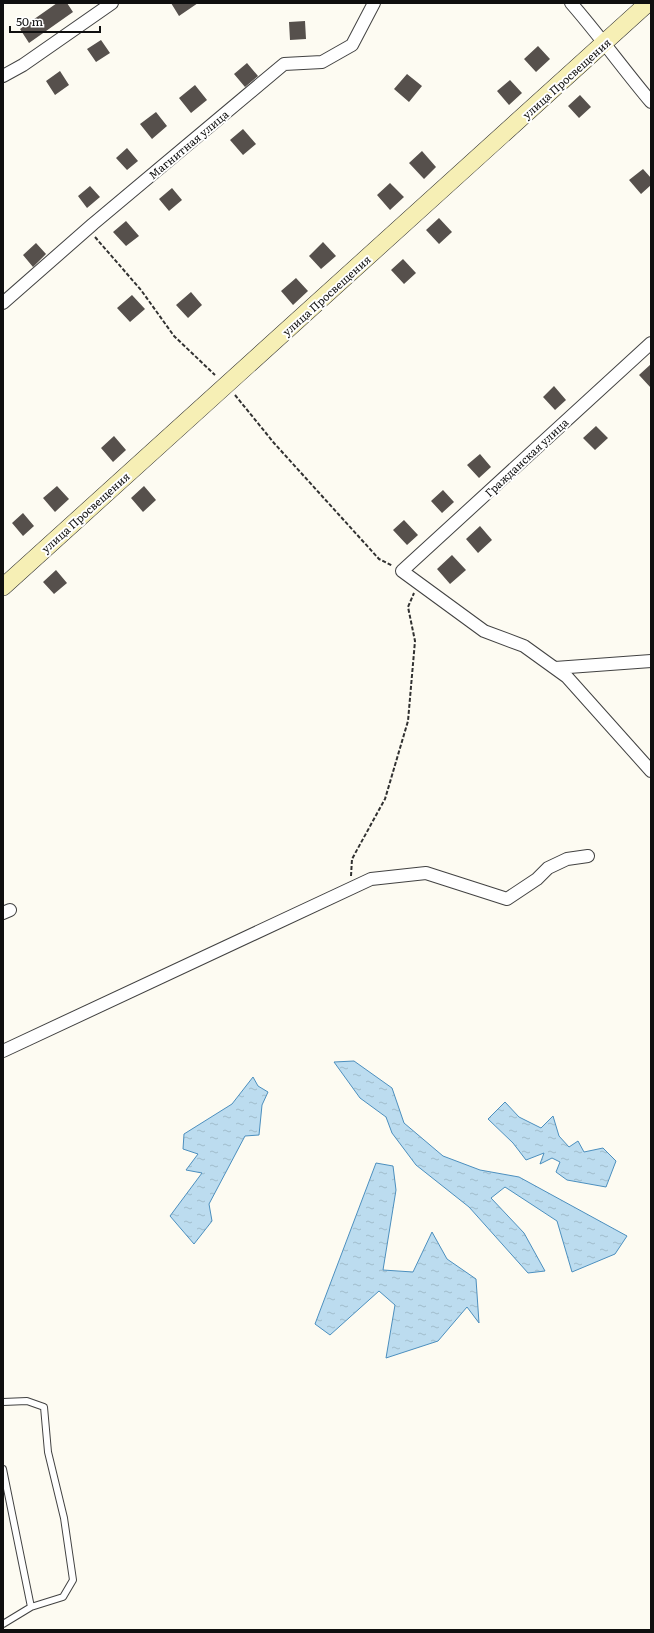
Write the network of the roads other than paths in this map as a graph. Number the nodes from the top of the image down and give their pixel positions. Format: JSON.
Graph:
{"nodes":[{"id":1,"x":112,"y":3,"type":"edge"},
{"id":2,"x":374,"y":3,"type":"edge"},
{"id":3,"x":571,"y":3,"type":"edge"},
{"id":4,"x":648,"y":3,"type":"edge"},
{"id":5,"x":605,"y":42,"type":"junction"},
{"id":6,"x":3,"y":76,"type":"edge"},
{"id":7,"x":651,"y":102,"type":"edge"},
{"id":8,"x":3,"y":303,"type":"edge"},
{"id":9,"x":651,"y":342,"type":"edge"},
{"id":10,"x":3,"y":587,"type":"edge"},
{"id":11,"x":651,"y":661,"type":"edge"},
{"id":12,"x":555,"y":668,"type":"junction"},
{"id":13,"x":651,"y":771,"type":"edge"},
{"id":14,"x":588,"y":856,"type":"dead end"},
{"id":15,"x":3,"y":1051,"type":"edge"},
{"id":16,"x":3,"y":1402,"type":"edge"},
{"id":17,"x":3,"y":1469,"type":"edge"},
{"id":18,"x":31,"y":1607,"type":"junction"},
{"id":19,"x":3,"y":1624,"type":"edge"}],
"edges":[{"from":1,"to":6,"type":"street"},
{"from":2,"to":8,"type":"street","name":"Магнитная улица"},
{"from":3,"to":5,"type":"street"},
{"from":4,"to":5,"type":"street","name":"улица Просвещения"},
{"from":5,"to":7,"type":"street"},
{"from":5,"to":10,"type":"street","name":"улица Просвещения"},
{"from":9,"to":12,"type":"street","name":"Гражданская улица"},
{"from":11,"to":12,"type":"street"},
{"from":12,"to":13,"type":"street"},
{"from":14,"to":15,"type":"street"},
{"from":16,"to":18,"type":"lane"},
{"from":17,"to":18,"type":"lane"},
{"from":18,"to":19,"type":"lane"}]}
